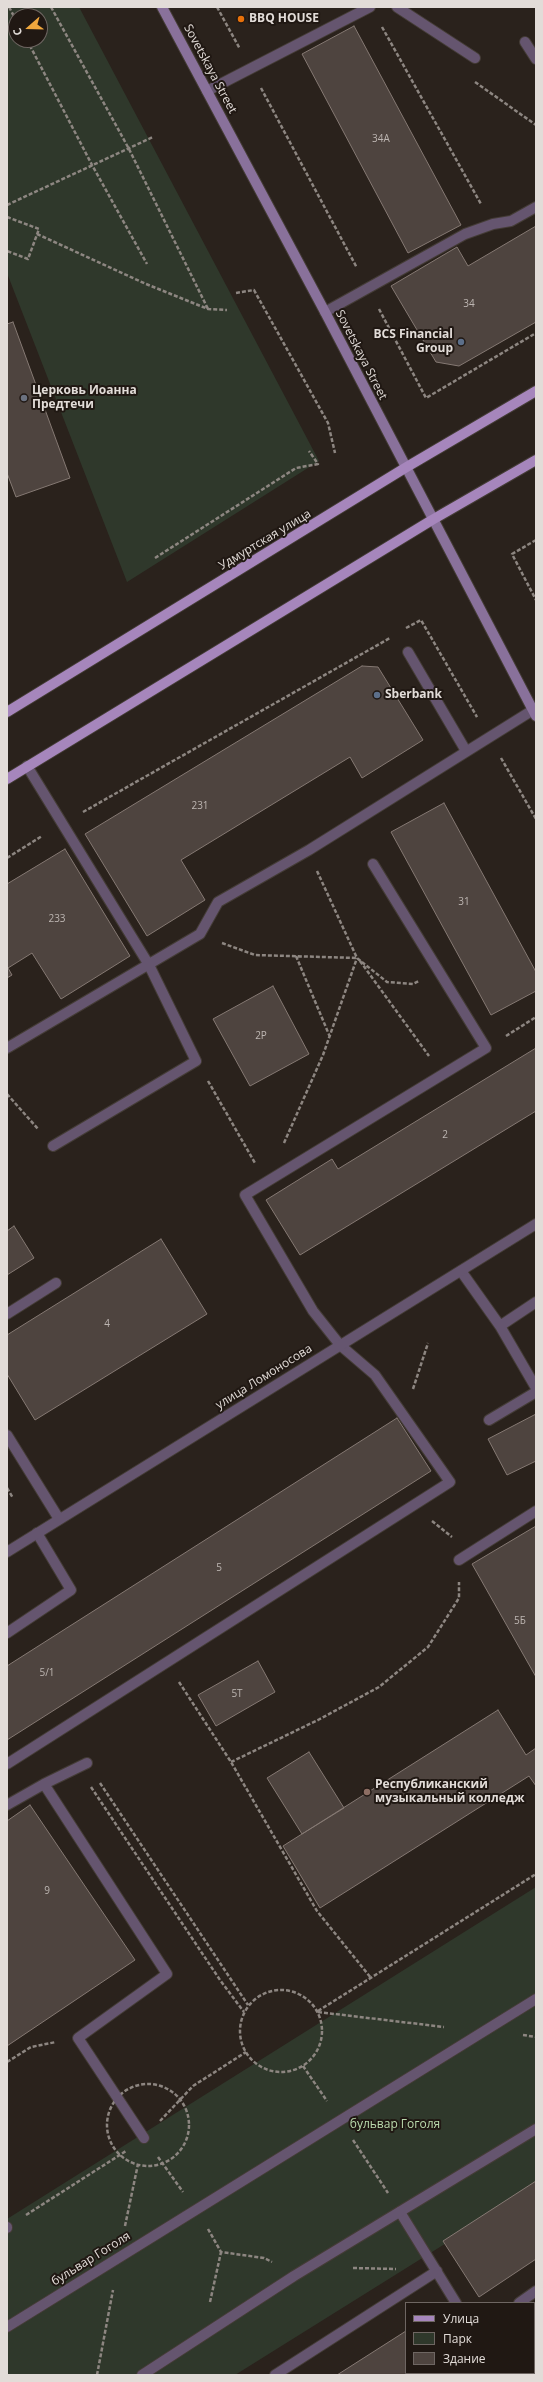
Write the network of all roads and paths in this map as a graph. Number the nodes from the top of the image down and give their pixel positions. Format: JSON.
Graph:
{"nodes":[{"id":1,"x":51,"y":7,"type":"edge"},
{"id":2,"x":162,"y":7,"type":"edge"},
{"id":3,"x":217,"y":7,"type":"edge"},
{"id":4,"x":370,"y":7,"type":"edge"},
{"id":5,"x":397,"y":7,"type":"edge"},
{"id":6,"x":378,"y":20,"type":"dead end"},
{"id":7,"x":525,"y":42,"type":"dead end"},
{"id":8,"x":30,"y":48,"type":"edge"},
{"id":9,"x":475,"y":58,"type":"dead end"},
{"id":10,"x":536,"y":59,"type":"edge"},
{"id":11,"x":250,"y":67,"type":"junction"},
{"id":12,"x":207,"y":91,"type":"junction"},
{"id":13,"x":153,"y":137,"type":"dead end"},
{"id":14,"x":129,"y":149,"type":"junction"},
{"id":15,"x":92,"y":165,"type":"junction"},
{"id":16,"x":480,"y":203,"type":"dead end"},
{"id":17,"x":7,"y":205,"type":"edge"},
{"id":18,"x":536,"y":207,"type":"edge"},
{"id":19,"x":7,"y":217,"type":"edge"},
{"id":20,"x":37,"y":234,"type":"junction"},
{"id":21,"x":7,"y":251,"type":"edge"},
{"id":22,"x":147,"y":264,"type":"dead end"},
{"id":23,"x":368,"y":288,"type":"junction"},
{"id":24,"x":236,"y":293,"type":"dead end"},
{"id":25,"x":208,"y":309,"type":"junction"},
{"id":26,"x":226,"y":310,"type":"dead end"},
{"id":27,"x":325,"y":312,"type":"junction"},
{"id":28,"x":536,"y":333,"type":"edge"},
{"id":29,"x":536,"y":392,"type":"edge"},
{"id":30,"x":309,"y":451,"type":"dead end"},
{"id":31,"x":335,"y":453,"type":"dead end"},
{"id":32,"x":536,"y":460,"type":"edge"},
{"id":33,"x":405,"y":468,"type":"junction"},
{"id":34,"x":432,"y":520,"type":"junction"},
{"id":35,"x":536,"y":540,"type":"edge"},
{"id":36,"x":155,"y":558,"type":"dead end"},
{"id":37,"x":536,"y":600,"type":"edge"},
{"id":38,"x":421,"y":620,"type":"dead end"},
{"id":39,"x":402,"y":630,"type":"dead end"},
{"id":40,"x":396,"y":634,"type":"dead end"},
{"id":41,"x":408,"y":652,"type":"dead end"},
{"id":42,"x":7,"y":712,"type":"edge"},
{"id":43,"x":534,"y":713,"type":"edge"},
{"id":44,"x":466,"y":751,"type":"junction"},
{"id":45,"x":27,"y":766,"type":"junction"},
{"id":46,"x":7,"y":779,"type":"edge"},
{"id":47,"x":62,"y":824,"type":"junction"},
{"id":48,"x":309,"y":850,"type":"junction"},
{"id":49,"x":7,"y":858,"type":"edge"},
{"id":50,"x":373,"y":864,"type":"dead end"},
{"id":51,"x":200,"y":934,"type":"junction"},
{"id":52,"x":296,"y":956,"type":"junction"},
{"id":53,"x":357,"y":958,"type":"junction"},
{"id":54,"x":148,"y":964,"type":"junction"},
{"id":55,"x":414,"y":984,"type":"dead end"},
{"id":56,"x":536,"y":1016,"type":"edge"},
{"id":57,"x":330,"y":1037,"type":"junction"},
{"id":58,"x":7,"y":1048,"type":"edge"},
{"id":59,"x":486,"y":1048,"type":"junction"},
{"id":60,"x":196,"y":1061,"type":"junction"},
{"id":61,"x":443,"y":1074,"type":"junction"},
{"id":62,"x":7,"y":1094,"type":"edge"},
{"id":63,"x":53,"y":1146,"type":"joint"},
{"id":64,"x":282,"y":1147,"type":"dead end"},
{"id":65,"x":267,"y":1182,"type":"junction"},
{"id":66,"x":536,"y":1224,"type":"edge"},
{"id":67,"x":461,"y":1271,"type":"junction"},
{"id":68,"x":56,"y":1283,"type":"dead end"},
{"id":69,"x":536,"y":1302,"type":"edge"},
{"id":70,"x":7,"y":1314,"type":"edge"},
{"id":71,"x":500,"y":1326,"type":"junction"},
{"id":72,"x":428,"y":1343,"type":"dead end"},
{"id":73,"x":340,"y":1345,"type":"junction"},
{"id":74,"x":536,"y":1388,"type":"edge"},
{"id":75,"x":536,"y":1392,"type":"edge"},
{"id":76,"x":404,"y":1416,"type":"junction"},
{"id":77,"x":489,"y":1420,"type":"dead end"},
{"id":78,"x":7,"y":1435,"type":"edge"},
{"id":79,"x":7,"y":1488,"type":"edge"},
{"id":80,"x":13,"y":1498,"type":"dead end"},
{"id":81,"x":413,"y":1506,"type":"junction"},
{"id":82,"x":536,"y":1511,"type":"edge"},
{"id":83,"x":59,"y":1519,"type":"junction"},
{"id":84,"x":37,"y":1533,"type":"junction"},
{"id":85,"x":7,"y":1552,"type":"edge"},
{"id":86,"x":471,"y":1552,"type":"junction"},
{"id":87,"x":459,"y":1560,"type":"joint"},
{"id":88,"x":7,"y":1633,"type":"edge"},
{"id":89,"x":167,"y":1663,"type":"junction"},
{"id":90,"x":231,"y":1762,"type":"junction"},
{"id":91,"x":87,"y":1763,"type":"joint"},
{"id":92,"x":7,"y":1764,"type":"edge"},
{"id":93,"x":44,"y":1784,"type":"junction"},
{"id":94,"x":7,"y":1805,"type":"edge"},
{"id":95,"x":104,"y":1807,"type":"dead end"},
{"id":96,"x":536,"y":1874,"type":"edge"},
{"id":97,"x":371,"y":1978,"type":"junction"},
{"id":98,"x":536,"y":1999,"type":"edge"},
{"id":99,"x":248,"y":2006,"type":"junction"},
{"id":100,"x":244,"y":2012,"type":"junction"},
{"id":101,"x":318,"y":2012,"type":"junction"},
{"id":102,"x":484,"y":2032,"type":"junction"},
{"id":103,"x":536,"y":2037,"type":"edge"},
{"id":104,"x":78,"y":2038,"type":"junction"},
{"id":105,"x":7,"y":2062,"type":"edge"},
{"id":106,"x":536,"y":2129,"type":"edge"},
{"id":107,"x":144,"y":2138,"type":"dead end"},
{"id":108,"x":400,"y":2212,"type":"junction"},
{"id":109,"x":221,"y":2252,"type":"dead end"},
{"id":110,"x":350,"y":2268,"type":"dead end"},
{"id":111,"x":398,"y":2269,"type":"dead end"},
{"id":112,"x":437,"y":2270,"type":"junction"},
{"id":113,"x":536,"y":2291,"type":"edge"},
{"id":114,"x":455,"y":2302,"type":"edge"},
{"id":115,"x":520,"y":2302,"type":"edge"},
{"id":116,"x":7,"y":2327,"type":"edge"},
{"id":117,"x":209,"y":2332,"type":"junction"},
{"id":118,"x":142,"y":2375,"type":"edge"},
{"id":119,"x":275,"y":2375,"type":"edge"}],
"edges":[{"from":1,"to":14,"type":"path"},
{"from":2,"to":12,"type":"main road","name":"Sovetskaya Street"},
{"from":3,"to":11,"type":"path"},
{"from":4,"to":11,"type":"street"},
{"from":5,"to":9,"type":"street"},
{"from":6,"to":16,"type":"path"},
{"from":7,"to":10,"type":"street"},
{"from":8,"to":15,"type":"path"},
{"from":11,"to":12,"type":"street"},
{"from":11,"to":23,"type":"path"},
{"from":12,"to":27,"type":"main road","name":"Sovetskaya Street"},
{"from":13,"to":14,"type":"path"},
{"from":14,"to":15,"type":"path"},
{"from":14,"to":25,"type":"path"},
{"from":15,"to":17,"type":"path"},
{"from":15,"to":22,"type":"path"},
{"from":18,"to":23,"type":"street"},
{"from":19,"to":20,"type":"path"},
{"from":20,"to":21,"type":"path"},
{"from":20,"to":25,"type":"path"},
{"from":23,"to":27,"type":"street"},
{"from":23,"to":28,"type":"path"},
{"from":24,"to":31,"type":"path"},
{"from":25,"to":26,"type":"path"},
{"from":27,"to":33,"type":"main road","name":"Sovetskaya Street"},
{"from":29,"to":33,"type":"main road","name":"Удмуртская улица"},
{"from":30,"to":36,"type":"path"},
{"from":32,"to":34,"type":"main road"},
{"from":33,"to":34,"type":"main road","name":"Sovetskaya Street"},
{"from":33,"to":42,"type":"main road","name":"Удмуртская улица"},
{"from":34,"to":43,"type":"main road","name":"Sovetskaya Street"},
{"from":34,"to":45,"type":"main road"},
{"from":35,"to":37,"type":"path"},
{"from":38,"to":39,"type":"path"},
{"from":40,"to":47,"type":"path"},
{"from":41,"to":44,"type":"street"},
{"from":43,"to":44,"type":"street"},
{"from":44,"to":48,"type":"street"},
{"from":45,"to":46,"type":"main road"},
{"from":45,"to":47,"type":"street"},
{"from":47,"to":49,"type":"path"},
{"from":47,"to":54,"type":"street"},
{"from":48,"to":51,"type":"street"},
{"from":48,"to":53,"type":"path"},
{"from":50,"to":59,"type":"street"},
{"from":51,"to":52,"type":"path"},
{"from":51,"to":54,"type":"street"},
{"from":52,"to":53,"type":"path"},
{"from":52,"to":57,"type":"path"},
{"from":53,"to":55,"type":"path"},
{"from":53,"to":57,"type":"path"},
{"from":53,"to":61,"type":"path"},
{"from":54,"to":58,"type":"street"},
{"from":54,"to":60,"type":"street"},
{"from":56,"to":59,"type":"path"},
{"from":57,"to":64,"type":"path"},
{"from":59,"to":61,"type":"street"},
{"from":60,"to":63,"type":"street"},
{"from":60,"to":65,"type":"path"},
{"from":61,"to":65,"type":"street"},
{"from":62,"to":63,"type":"path"},
{"from":65,"to":73,"type":"street"},
{"from":66,"to":67,"type":"street","name":"улица Ломоносова"},
{"from":67,"to":71,"type":"street"},
{"from":67,"to":73,"type":"street","name":"улица Ломоносова"},
{"from":68,"to":70,"type":"street"},
{"from":69,"to":71,"type":"street"},
{"from":71,"to":74,"type":"street"},
{"from":72,"to":76,"type":"path"},
{"from":73,"to":76,"type":"street"},
{"from":73,"to":83,"type":"street","name":"улица Ломоносова"},
{"from":75,"to":77,"type":"street"},
{"from":76,"to":81,"type":"street"},
{"from":78,"to":83,"type":"street"},
{"from":79,"to":80,"type":"path"},
{"from":81,"to":86,"type":"path"},
{"from":81,"to":89,"type":"street"},
{"from":82,"to":86,"type":"street"},
{"from":83,"to":84,"type":"street","name":"улица Ломоносова"},
{"from":84,"to":85,"type":"street","name":"улица Ломоносова"},
{"from":84,"to":88,"type":"street"},
{"from":86,"to":87,"type":"street"},
{"from":87,"to":90,"type":"path"},
{"from":89,"to":90,"type":"path"},
{"from":89,"to":92,"type":"street"},
{"from":90,"to":97,"type":"path"},
{"from":91,"to":93,"type":"street"},
{"from":91,"to":99,"type":"path"},
{"from":93,"to":94,"type":"street"},
{"from":93,"to":104,"type":"street"},
{"from":95,"to":100,"type":"path"},
{"from":96,"to":97,"type":"path"},
{"from":97,"to":101,"type":"path"},
{"from":98,"to":102,"type":"street","name":"бульвар Гоголя"},
{"from":99,"to":100,"type":"path"},
{"from":99,"to":101,"type":"path"},
{"from":100,"to":101,"type":"path"},
{"from":101,"to":102,"type":"path"},
{"from":102,"to":103,"type":"path"},
{"from":102,"to":116,"type":"street","name":"бульвар Гоголя"},
{"from":104,"to":105,"type":"path"},
{"from":104,"to":107,"type":"street"},
{"from":106,"to":108,"type":"street"},
{"from":108,"to":112,"type":"street"},
{"from":108,"to":117,"type":"street"},
{"from":109,"to":117,"type":"path"},
{"from":110,"to":111,"type":"path"},
{"from":112,"to":114,"type":"street"},
{"from":112,"to":119,"type":"street"},
{"from":113,"to":115,"type":"street"},
{"from":117,"to":118,"type":"street"}]}
